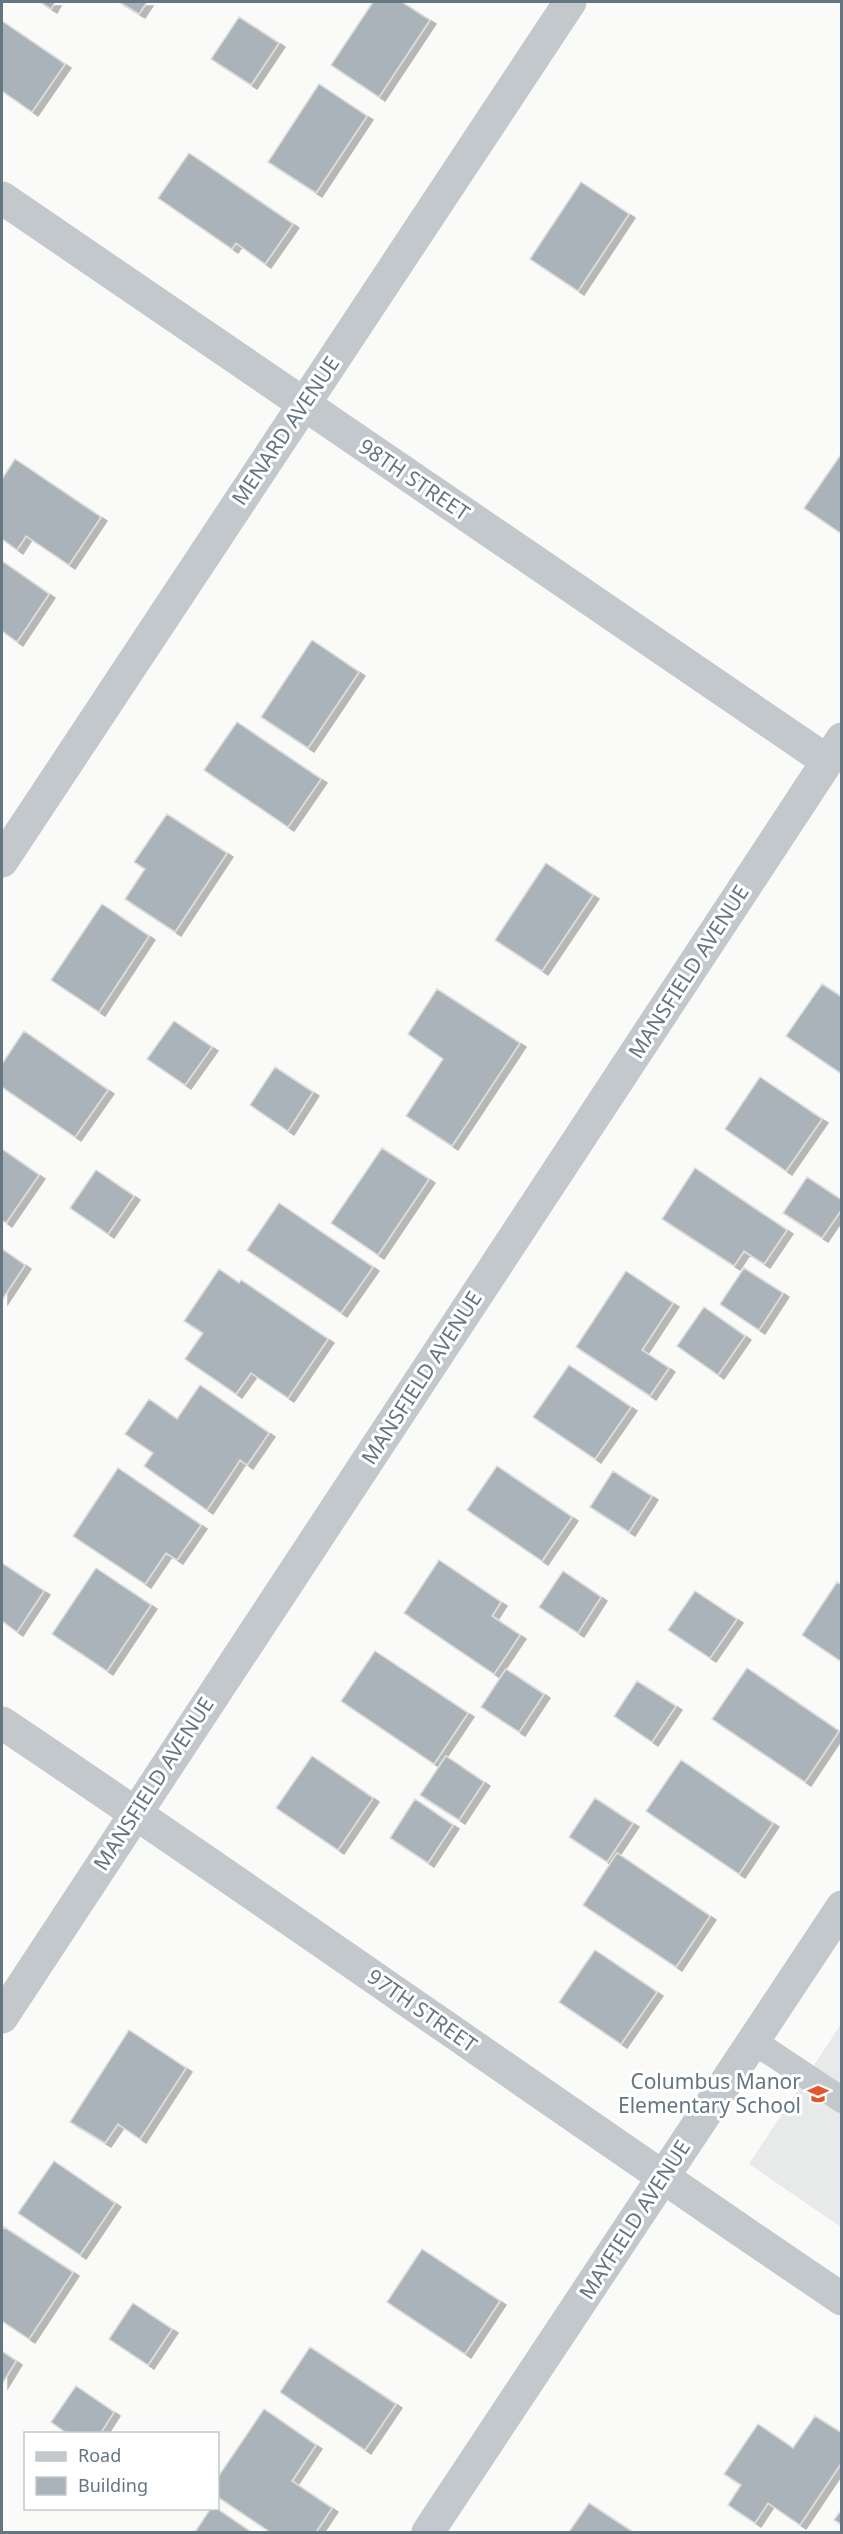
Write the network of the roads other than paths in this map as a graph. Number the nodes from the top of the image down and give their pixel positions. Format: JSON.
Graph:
{"nodes":[{"id":1,"x":570,"y":2,"type":"edge"},
{"id":2,"x":2,"y":198,"type":"edge"},
{"id":3,"x":303,"y":405,"type":"junction"},
{"id":4,"x":834,"y":750,"type":"edge"},
{"id":5,"x":2,"y":861,"type":"edge"},
{"id":6,"x":2,"y":1723,"type":"edge"},
{"id":7,"x":136,"y":1813,"type":"junction"},
{"id":8,"x":842,"y":1907,"type":"edge"},
{"id":9,"x":2,"y":2016,"type":"edge"},
{"id":10,"x":753,"y":2041,"type":"junction"},
{"id":11,"x":842,"y":2100,"type":"edge"},
{"id":12,"x":662,"y":2178,"type":"junction"},
{"id":13,"x":842,"y":2299,"type":"edge"},
{"id":14,"x":428,"y":2532,"type":"edge"}],
"edges":[{"from":1,"to":3,"type":"street","name":"MENARD AVENUE"},
{"from":2,"to":3,"type":"street","name":"98TH STREET"},
{"from":3,"to":4,"type":"street","name":"98TH STREET"},
{"from":3,"to":5,"type":"street","name":"MENARD AVENUE"},
{"from":4,"to":7,"type":"street","name":"MANSFIELD AVENUE"},
{"from":6,"to":7,"type":"street","name":"97TH STREET"},
{"from":7,"to":9,"type":"street","name":"MANSFIELD AVENUE"},
{"from":7,"to":12,"type":"street","name":"97TH STREET"},
{"from":8,"to":10,"type":"street","name":"MAYFIELD AVENUE"},
{"from":10,"to":11,"type":"lane"},
{"from":10,"to":12,"type":"street","name":"MAYFIELD AVENUE"},
{"from":12,"to":13,"type":"street","name":"97TH STREET"},
{"from":12,"to":14,"type":"street","name":"MAYFIELD AVENUE"}]}
